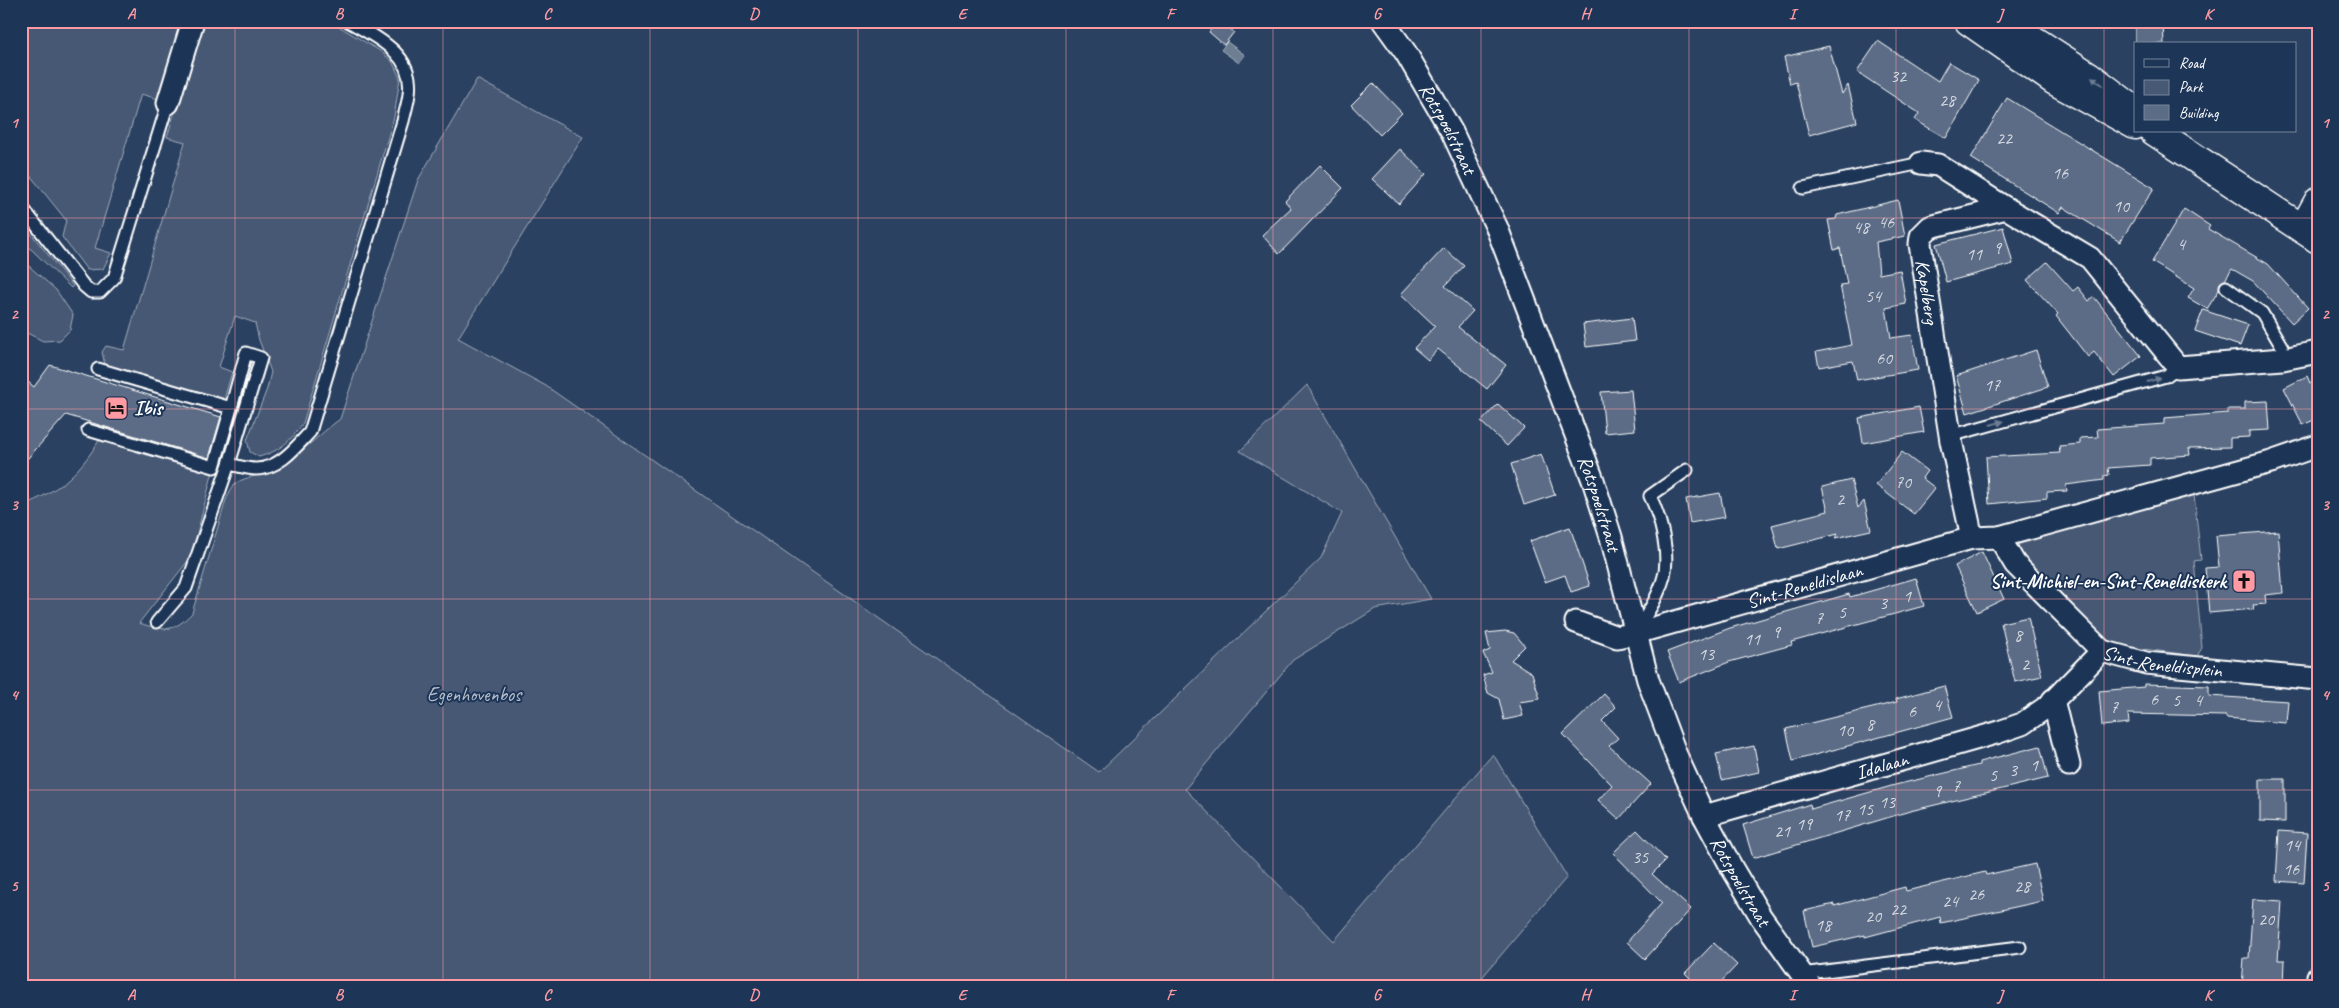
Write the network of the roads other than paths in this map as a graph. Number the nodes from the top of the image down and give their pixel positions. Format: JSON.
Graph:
{"nodes":[{"id":1,"x":193,"y":21,"type":"edge"},
{"id":2,"x":348,"y":21,"type":"edge"},
{"id":3,"x":1383,"y":21,"type":"edge"},
{"id":4,"x":1969,"y":21,"type":"edge"},
{"id":5,"x":2004,"y":21,"type":"edge"},
{"id":6,"x":168,"y":102,"type":"joint"},
{"id":7,"x":2134,"y":110,"type":"edge"},
{"id":8,"x":2134,"y":124,"type":"edge"},
{"id":9,"x":2156,"y":132,"type":"edge"},
{"id":10,"x":1921,"y":163,"type":"joint"},
{"id":11,"x":1803,"y":188,"type":"dead end"},
{"id":12,"x":2318,"y":202,"type":"edge"},
{"id":13,"x":21,"y":206,"type":"edge"},
{"id":14,"x":2006,"y":208,"type":"junction"},
{"id":15,"x":2310,"y":234,"type":"edge"},
{"id":16,"x":2226,"y":287,"type":"dead end"},
{"id":17,"x":2318,"y":352,"type":"edge"},
{"id":18,"x":2284,"y":359,"type":"junction"},
{"id":19,"x":2178,"y":366,"type":"junction"},
{"id":20,"x":98,"y":369,"type":"dead end"},
{"id":21,"x":231,"y":408,"type":"junction"},
{"id":22,"x":88,"y":430,"type":"dead end"},
{"id":23,"x":1950,"y":436,"type":"junction"},
{"id":24,"x":2317,"y":446,"type":"edge"},
{"id":25,"x":229,"y":464,"type":"junction"},
{"id":26,"x":1687,"y":470,"type":"dead end"},
{"id":27,"x":1999,"y":537,"type":"junction"},
{"id":28,"x":1972,"y":538,"type":"junction"},
{"id":29,"x":158,"y":622,"type":"dead end"},
{"id":30,"x":1576,"y":622,"type":"dead end"},
{"id":31,"x":1636,"y":633,"type":"junction"},
{"id":32,"x":2102,"y":651,"type":"junction"},
{"id":33,"x":2318,"y":679,"type":"edge"},
{"id":34,"x":2052,"y":700,"type":"junction"},
{"id":35,"x":2069,"y":765,"type":"dead end"},
{"id":36,"x":1704,"y":816,"type":"junction"},
{"id":37,"x":2020,"y":947,"type":"dead end"},
{"id":38,"x":2318,"y":976,"type":"edge"},
{"id":39,"x":1806,"y":980,"type":"edge"},
{"id":40,"x":2318,"y":987,"type":"edge"}],
"edges":[{"from":1,"to":6,"type":"street"},
{"from":2,"to":25,"type":"lane"},
{"from":3,"to":31,"type":"street","name":"Rotspoelstraat"},
{"from":4,"to":8,"type":"main road"},
{"from":7,"to":5,"type":"main road","one_way":true},
{"from":6,"to":13,"type":"lane"},
{"from":9,"to":15,"type":"main road"},
{"from":10,"to":11,"type":"lane"},
{"from":10,"to":14,"type":"street"},
{"from":12,"to":15,"type":"main road"},
{"from":14,"to":19,"type":"street"},
{"from":14,"to":23,"type":"street","name":"Kapelberg"},
{"from":16,"to":18,"type":"lane"},
{"from":17,"to":18,"type":"street"},
{"from":18,"to":19,"type":"street"},
{"from":23,"to":19,"type":"lane","one_way":true},
{"from":20,"to":21,"type":"lane"},
{"from":21,"to":22,"type":"lane"},
{"from":21,"to":25,"type":"lane"},
{"from":23,"to":28,"type":"street","name":"Kapelberg"},
{"from":24,"to":27,"type":"street"},
{"from":25,"to":29,"type":"lane"},
{"from":26,"to":31,"type":"lane"},
{"from":27,"to":28,"type":"street"},
{"from":27,"to":32,"type":"street","name":"Sint-Reneldisplein"},
{"from":28,"to":31,"type":"street","name":"Sint-Reneldislaan"},
{"from":30,"to":31,"type":"street","name":"Sint-Reneldislaan"},
{"from":31,"to":36,"type":"street","name":"Rotspoelstraat"},
{"from":32,"to":33,"type":"street","name":"Sint-Reneldisplein"},
{"from":32,"to":34,"type":"street","name":"Idalaan"},
{"from":34,"to":35,"type":"street"},
{"from":34,"to":36,"type":"street","name":"Idalaan"},
{"from":36,"to":39,"type":"street","name":"Rotspoelstraat"},
{"from":37,"to":39,"type":"lane"},
{"from":38,"to":40,"type":"street"}]}
